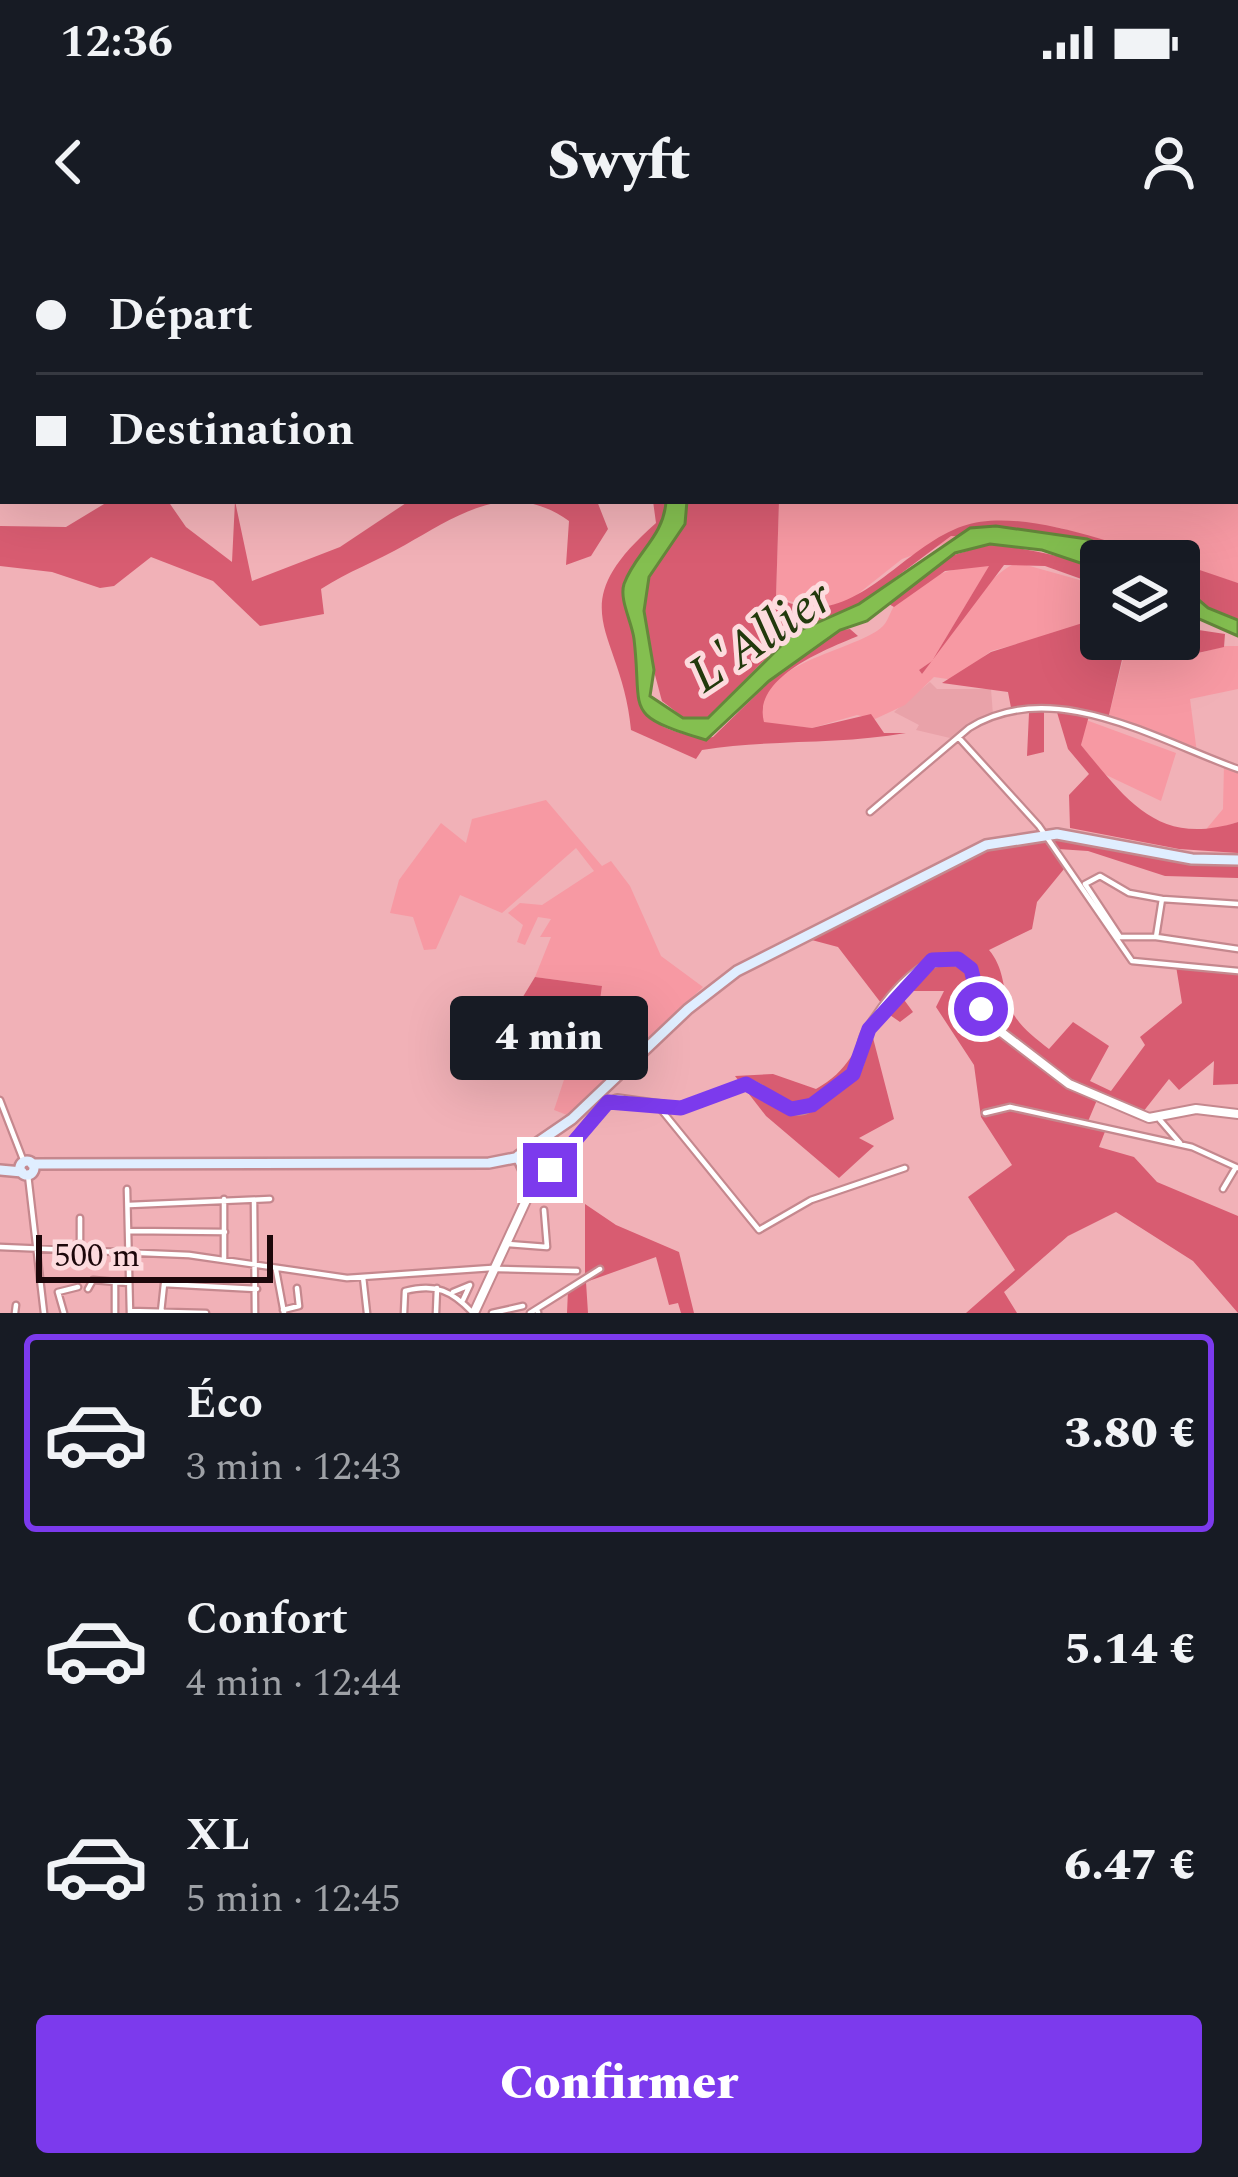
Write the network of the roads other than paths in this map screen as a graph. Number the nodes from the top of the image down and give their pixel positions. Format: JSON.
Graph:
{"nodes":[{"id":1,"x":958,"y":737,"type":"junction"},
{"id":2,"x":1238,"y":769,"type":"edge"},
{"id":3,"x":870,"y":812,"type":"dead end"},
{"id":4,"x":1044,"y":833,"type":"junction"},
{"id":5,"x":1238,"y":860,"type":"edge"},
{"id":6,"x":1162,"y":899,"type":"junction"},
{"id":7,"x":1238,"y":904,"type":"edge"},
{"id":8,"x":1156,"y":937,"type":"junction"},
{"id":9,"x":1238,"y":949,"type":"edge"},
{"id":10,"x":1238,"y":971,"type":"edge"},
{"id":11,"x":0,"y":1100,"type":"edge"},
{"id":12,"x":658,"y":1107,"type":"junction"},
{"id":13,"x":985,"y":1113,"type":"dead end"},
{"id":14,"x":1238,"y":1114,"type":"edge"},
{"id":15,"x":572,"y":1119,"type":"junction"},
{"id":16,"x":1160,"y":1120,"type":"junction"},
{"id":17,"x":10,"y":1124,"type":"junction"},
{"id":18,"x":0,"y":1125,"type":"edge"},
{"id":19,"x":1180,"y":1143,"type":"junction"},
{"id":20,"x":1237,"y":1167,"type":"edge"},
{"id":21,"x":0,"y":1168,"type":"edge"},
{"id":22,"x":26,"y":1168,"type":"junction"},
{"id":23,"x":905,"y":1168,"type":"dead end"},
{"id":24,"x":525,"y":1173,"type":"junction"},
{"id":25,"x":127,"y":1189,"type":"dead end"},
{"id":26,"x":1222,"y":1189,"type":"dead end"},
{"id":27,"x":223,"y":1198,"type":"junction"},
{"id":28,"x":270,"y":1198,"type":"dead end"},
{"id":29,"x":254,"y":1199,"type":"junction"},
{"id":30,"x":129,"y":1205,"type":"junction"},
{"id":31,"x":544,"y":1210,"type":"dead end"},
{"id":32,"x":80,"y":1218,"type":"dead end"},
{"id":33,"x":129,"y":1232,"type":"junction"},
{"id":34,"x":225,"y":1232,"type":"junction"},
{"id":35,"x":507,"y":1244,"type":"junction"},
{"id":36,"x":0,"y":1247,"type":"edge"},
{"id":37,"x":38,"y":1252,"type":"junction"},
{"id":38,"x":80,"y":1252,"type":"junction"},
{"id":39,"x":129,"y":1255,"type":"junction"},
{"id":40,"x":224,"y":1259,"type":"junction"},
{"id":41,"x":256,"y":1266,"type":"junction"},
{"id":42,"x":599,"y":1269,"type":"dead end"},
{"id":43,"x":276,"y":1270,"type":"junction"},
{"id":44,"x":498,"y":1270,"type":"junction"},
{"id":45,"x":577,"y":1271,"type":"dead end"},
{"id":46,"x":363,"y":1277,"type":"junction"},
{"id":47,"x":115,"y":1282,"type":"junction"},
{"id":48,"x":130,"y":1283,"type":"junction"},
{"id":49,"x":398,"y":1283,"type":"dead end"},
{"id":50,"x":78,"y":1287,"type":"dead end"},
{"id":51,"x":297,"y":1288,"type":"dead end"},
{"id":52,"x":437,"y":1288,"type":"junction"},
{"id":53,"x":88,"y":1289,"type":"dead end"},
{"id":54,"x":257,"y":1289,"type":"junction"},
{"id":55,"x":405,"y":1292,"type":"junction"},
{"id":56,"x":453,"y":1292,"type":"junction"},
{"id":57,"x":462,"y":1300,"type":"junction"},
{"id":58,"x":523,"y":1306,"type":"dead end"},
{"id":59,"x":130,"y":1312,"type":"edge"},
{"id":60,"x":160,"y":1312,"type":"edge"},
{"id":61,"x":284,"y":1312,"type":"edge"},
{"id":62,"x":44,"y":1313,"type":"edge"},
{"id":63,"x":64,"y":1313,"type":"edge"},
{"id":64,"x":115,"y":1313,"type":"edge"},
{"id":65,"x":206,"y":1313,"type":"edge"},
{"id":66,"x":255,"y":1313,"type":"edge"},
{"id":67,"x":367,"y":1313,"type":"edge"},
{"id":68,"x":404,"y":1313,"type":"edge"},
{"id":69,"x":436,"y":1313,"type":"edge"},
{"id":70,"x":473,"y":1313,"type":"edge"},
{"id":71,"x":492,"y":1313,"type":"edge"},
{"id":72,"x":536,"y":1313,"type":"edge"}],
"edges":[{"from":1,"to":2,"type":"street"},
{"from":1,"to":3,"type":"street"},
{"from":1,"to":4,"type":"street"},
{"from":4,"to":5,"type":"main road"},
{"from":4,"to":10,"type":"street"},
{"from":4,"to":15,"type":"main road"},
{"from":6,"to":7,"type":"street"},
{"from":6,"to":8,"type":"street"},
{"from":6,"to":8,"type":"street"},
{"from":8,"to":9,"type":"street"},
{"from":11,"to":17,"type":"street"},
{"from":12,"to":16,"type":"street"},
{"from":12,"to":23,"type":"street"},
{"from":12,"to":24,"type":"street"},
{"from":13,"to":19,"type":"street"},
{"from":14,"to":16,"type":"street"},
{"from":15,"to":24,"type":"main road"},
{"from":15,"to":24,"type":"main road"},
{"from":16,"to":19,"type":"street"},
{"from":17,"to":18,"type":"street"},
{"from":17,"to":22,"type":"street"},
{"from":19,"to":20,"type":"street"},
{"from":20,"to":26,"type":"street"},
{"from":21,"to":22,"type":"main road"},
{"from":22,"to":24,"type":"main road"},
{"from":22,"to":37,"type":"street"},
{"from":24,"to":35,"type":"street"},
{"from":25,"to":30,"type":"street"},
{"from":27,"to":29,"type":"street"},
{"from":27,"to":30,"type":"street"},
{"from":27,"to":34,"type":"street"},
{"from":28,"to":29,"type":"street"},
{"from":29,"to":41,"type":"street"},
{"from":30,"to":33,"type":"street"},
{"from":31,"to":35,"type":"street"},
{"from":32,"to":38,"type":"street"},
{"from":33,"to":34,"type":"street"},
{"from":33,"to":39,"type":"street"},
{"from":34,"to":40,"type":"street"},
{"from":35,"to":44,"type":"street"},
{"from":36,"to":37,"type":"street"},
{"from":37,"to":38,"type":"street"},
{"from":37,"to":62,"type":"street"},
{"from":38,"to":39,"type":"street"},
{"from":39,"to":40,"type":"street"},
{"from":39,"to":48,"type":"street"},
{"from":40,"to":41,"type":"street"},
{"from":41,"to":43,"type":"street"},
{"from":41,"to":54,"type":"street"},
{"from":42,"to":72,"type":"street"},
{"from":43,"to":46,"type":"street"},
{"from":43,"to":61,"type":"street"},
{"from":44,"to":45,"type":"street"},
{"from":44,"to":46,"type":"street"},
{"from":44,"to":70,"type":"street"},
{"from":46,"to":67,"type":"street"},
{"from":47,"to":48,"type":"street"},
{"from":47,"to":53,"type":"street"},
{"from":47,"to":64,"type":"street"},
{"from":48,"to":59,"type":"street"},
{"from":49,"to":55,"type":"street"},
{"from":50,"to":63,"type":"street"},
{"from":51,"to":61,"type":"street"},
{"from":52,"to":55,"type":"street"},
{"from":52,"to":56,"type":"street"},
{"from":52,"to":69,"type":"street"},
{"from":54,"to":60,"type":"street"},
{"from":54,"to":66,"type":"street"},
{"from":55,"to":68,"type":"street"},
{"from":56,"to":57,"type":"street"},
{"from":56,"to":57,"type":"street"},
{"from":57,"to":70,"type":"street"},
{"from":58,"to":71,"type":"street"},
{"from":59,"to":60,"type":"street"},
{"from":60,"to":65,"type":"street"}]}
